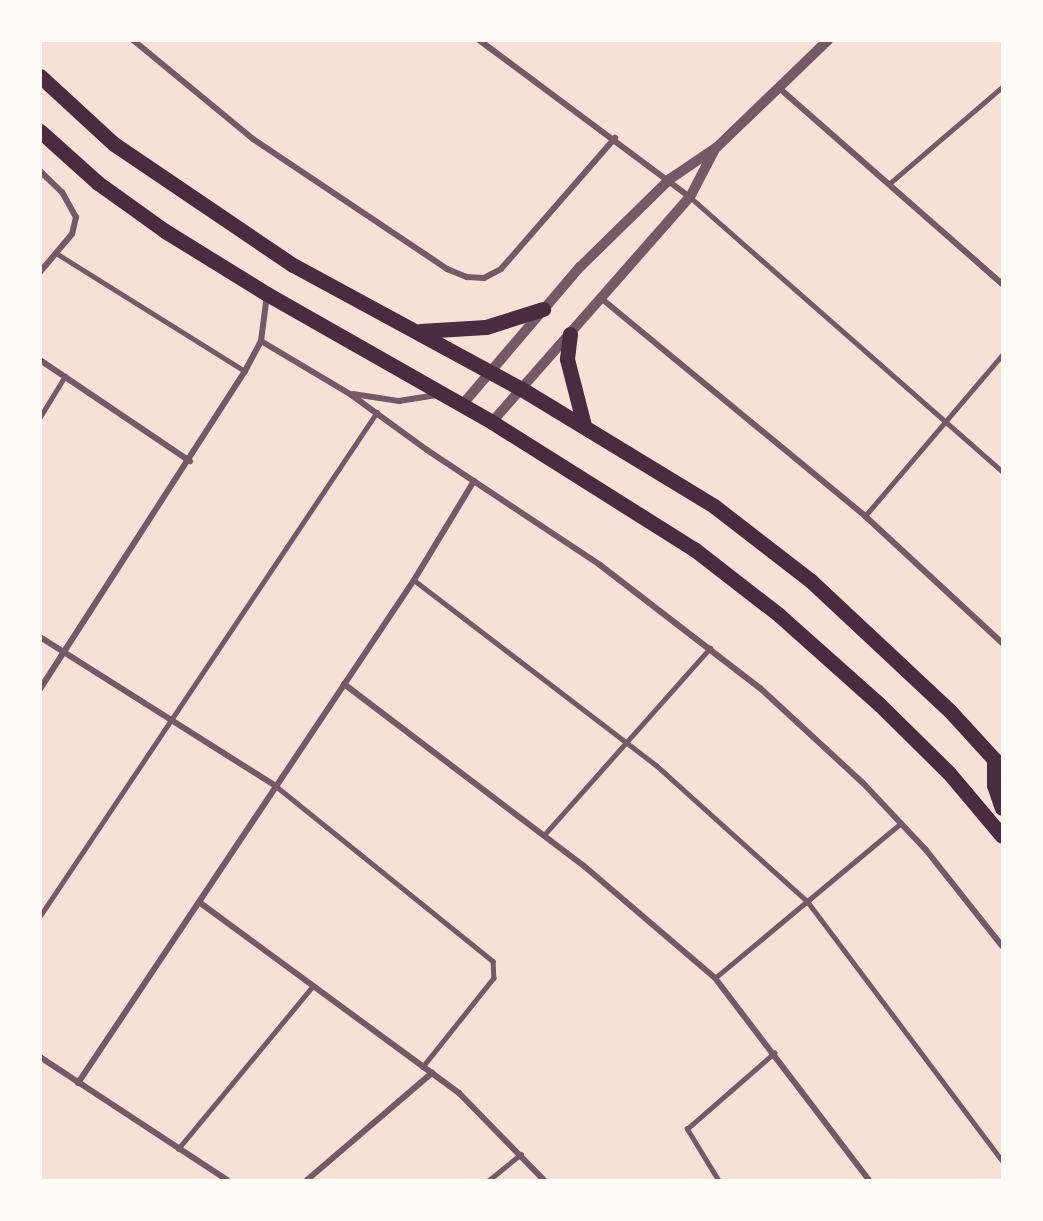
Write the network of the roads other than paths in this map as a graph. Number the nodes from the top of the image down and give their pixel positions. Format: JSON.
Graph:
{"nodes":[{"id":1,"x":133,"y":40,"type":"edge"},
{"id":2,"x":479,"y":40,"type":"edge"},
{"id":3,"x":828,"y":40,"type":"edge"},
{"id":4,"x":40,"y":76,"type":"edge"},
{"id":5,"x":778,"y":86,"type":"junction"},
{"id":6,"x":1002,"y":87,"type":"edge"},
{"id":7,"x":998,"y":91,"type":"junction"},
{"id":8,"x":1002,"y":95,"type":"edge"},
{"id":9,"x":40,"y":131,"type":"edge"},
{"id":10,"x":615,"y":138,"type":"junction"},
{"id":11,"x":717,"y":147,"type":"junction"},
{"id":12,"x":40,"y":171,"type":"edge"},
{"id":13,"x":670,"y":179,"type":"junction"},
{"id":14,"x":889,"y":184,"type":"junction"},
{"id":15,"x":690,"y":196,"type":"junction"},
{"id":16,"x":56,"y":253,"type":"junction"},
{"id":17,"x":40,"y":272,"type":"edge"},
{"id":18,"x":1002,"y":284,"type":"edge"},
{"id":19,"x":267,"y":294,"type":"junction"},
{"id":20,"x":602,"y":299,"type":"junction"},
{"id":21,"x":543,"y":309,"type":"junction"},
{"id":22,"x":417,"y":331,"type":"junction"},
{"id":23,"x":570,"y":334,"type":"junction"},
{"id":24,"x":261,"y":341,"type":"junction"},
{"id":25,"x":1002,"y":355,"type":"edge"},
{"id":26,"x":40,"y":360,"type":"edge"},
{"id":27,"x":245,"y":371,"type":"junction"},
{"id":28,"x":490,"y":371,"type":"junction"},
{"id":29,"x":65,"y":376,"type":"junction"},
{"id":30,"x":520,"y":388,"type":"junction"},
{"id":31,"x":441,"y":393,"type":"junction"},
{"id":32,"x":350,"y":394,"type":"junction"},
{"id":33,"x":462,"y":405,"type":"junction"},
{"id":34,"x":378,"y":412,"type":"junction"},
{"id":35,"x":40,"y":417,"type":"edge"},
{"id":36,"x":492,"y":422,"type":"junction"},
{"id":37,"x":946,"y":422,"type":"junction"},
{"id":38,"x":584,"y":425,"type":"junction"},
{"id":39,"x":190,"y":461,"type":"junction"},
{"id":40,"x":1002,"y":471,"type":"edge"},
{"id":41,"x":474,"y":481,"type":"junction"},
{"id":42,"x":865,"y":516,"type":"junction"},
{"id":43,"x":414,"y":580,"type":"junction"},
{"id":44,"x":40,"y":637,"type":"edge"},
{"id":45,"x":1002,"y":643,"type":"edge"},
{"id":46,"x":710,"y":648,"type":"junction"},
{"id":47,"x":65,"y":651,"type":"junction"},
{"id":48,"x":344,"y":684,"type":"junction"},
{"id":49,"x":40,"y":689,"type":"edge"},
{"id":50,"x":170,"y":718,"type":"junction"},
{"id":51,"x":627,"y":742,"type":"junction"},
{"id":52,"x":1000,"y":760,"type":"edge"},
{"id":53,"x":276,"y":786,"type":"junction"},
{"id":54,"x":1002,"y":808,"type":"edge"},
{"id":55,"x":901,"y":823,"type":"junction"},
{"id":56,"x":544,"y":835,"type":"junction"},
{"id":57,"x":1002,"y":836,"type":"edge"},
{"id":58,"x":199,"y":902,"type":"junction"},
{"id":59,"x":808,"y":902,"type":"junction"},
{"id":60,"x":40,"y":916,"type":"edge"},
{"id":61,"x":1002,"y":946,"type":"edge"},
{"id":62,"x":715,"y":978,"type":"junction"},
{"id":63,"x":313,"y":986,"type":"junction"},
{"id":64,"x":774,"y":1053,"type":"junction"},
{"id":65,"x":40,"y":1057,"type":"edge"},
{"id":66,"x":423,"y":1067,"type":"junction"},
{"id":67,"x":432,"y":1073,"type":"junction"},
{"id":68,"x":78,"y":1083,"type":"junction"},
{"id":69,"x":178,"y":1149,"type":"junction"},
{"id":70,"x":521,"y":1154,"type":"junction"},
{"id":71,"x":1002,"y":1160,"type":"edge"},
{"id":72,"x":227,"y":1180,"type":"edge"},
{"id":73,"x":307,"y":1180,"type":"edge"},
{"id":74,"x":489,"y":1180,"type":"edge"},
{"id":75,"x":544,"y":1180,"type":"edge"},
{"id":76,"x":718,"y":1180,"type":"edge"},
{"id":77,"x":869,"y":1180,"type":"edge"}],
"edges":[{"from":1,"to":10,"type":"street"},
{"from":2,"to":10,"type":"street"},
{"from":3,"to":5,"type":"street"},
{"from":4,"to":22,"type":"main road"},
{"from":5,"to":11,"type":"street"},
{"from":5,"to":14,"type":"street"},
{"from":6,"to":7,"type":"lane"},
{"from":7,"to":8,"type":"lane"},
{"from":7,"to":14,"type":"lane"},
{"from":9,"to":19,"type":"main road"},
{"from":10,"to":13,"type":"street"},
{"from":11,"to":13,"type":"street"},
{"from":11,"to":15,"type":"street"},
{"from":12,"to":16,"type":"street"},
{"from":13,"to":15,"type":"street"},
{"from":13,"to":21,"type":"street"},
{"from":14,"to":18,"type":"street"},
{"from":15,"to":20,"type":"street"},
{"from":15,"to":37,"type":"lane"},
{"from":16,"to":17,"type":"street"},
{"from":16,"to":27,"type":"lane"},
{"from":19,"to":24,"type":"street"},
{"from":19,"to":31,"type":"main road"},
{"from":20,"to":23,"type":"street"},
{"from":20,"to":42,"type":"street"},
{"from":21,"to":22,"type":"main road"},
{"from":21,"to":28,"type":"street"},
{"from":22,"to":28,"type":"main road"},
{"from":23,"to":30,"type":"street"},
{"from":23,"to":38,"type":"main road"},
{"from":24,"to":27,"type":"street"},
{"from":24,"to":32,"type":"street"},
{"from":25,"to":37,"type":"lane"},
{"from":26,"to":29,"type":"street"},
{"from":27,"to":39,"type":"street"},
{"from":28,"to":30,"type":"main road"},
{"from":28,"to":33,"type":"street"},
{"from":29,"to":35,"type":"lane"},
{"from":29,"to":39,"type":"street"},
{"from":30,"to":36,"type":"street"},
{"from":30,"to":38,"type":"main road"},
{"from":31,"to":32,"type":"street"},
{"from":31,"to":33,"type":"main road"},
{"from":32,"to":34,"type":"street"},
{"from":33,"to":36,"type":"main road"},
{"from":34,"to":41,"type":"street"},
{"from":34,"to":50,"type":"lane"},
{"from":36,"to":57,"type":"main road"},
{"from":37,"to":40,"type":"lane"},
{"from":37,"to":42,"type":"lane"},
{"from":38,"to":52,"type":"main road"},
{"from":39,"to":47,"type":"street"},
{"from":41,"to":43,"type":"street"},
{"from":41,"to":46,"type":"street"},
{"from":42,"to":45,"type":"street"},
{"from":43,"to":48,"type":"street"},
{"from":43,"to":51,"type":"lane"},
{"from":44,"to":47,"type":"street"},
{"from":46,"to":51,"type":"lane"},
{"from":46,"to":55,"type":"street"},
{"from":47,"to":49,"type":"street"},
{"from":47,"to":50,"type":"street"},
{"from":48,"to":53,"type":"street"},
{"from":48,"to":56,"type":"street"},
{"from":50,"to":53,"type":"street"},
{"from":50,"to":60,"type":"lane"},
{"from":51,"to":56,"type":"lane"},
{"from":51,"to":59,"type":"lane"},
{"from":52,"to":54,"type":"main road"},
{"from":53,"to":58,"type":"street"},
{"from":53,"to":66,"type":"lane"},
{"from":55,"to":59,"type":"lane"},
{"from":55,"to":61,"type":"street"},
{"from":56,"to":62,"type":"street"},
{"from":58,"to":63,"type":"street"},
{"from":58,"to":68,"type":"street"},
{"from":59,"to":62,"type":"lane"},
{"from":59,"to":71,"type":"lane"},
{"from":62,"to":64,"type":"street"},
{"from":63,"to":66,"type":"street"},
{"from":63,"to":69,"type":"lane"},
{"from":64,"to":76,"type":"lane"},
{"from":64,"to":77,"type":"street"},
{"from":65,"to":68,"type":"street"},
{"from":66,"to":67,"type":"street"},
{"from":67,"to":70,"type":"street"},
{"from":67,"to":73,"type":"street"},
{"from":68,"to":69,"type":"street"},
{"from":69,"to":72,"type":"street"},
{"from":70,"to":74,"type":"lane"},
{"from":70,"to":75,"type":"street"}]}
